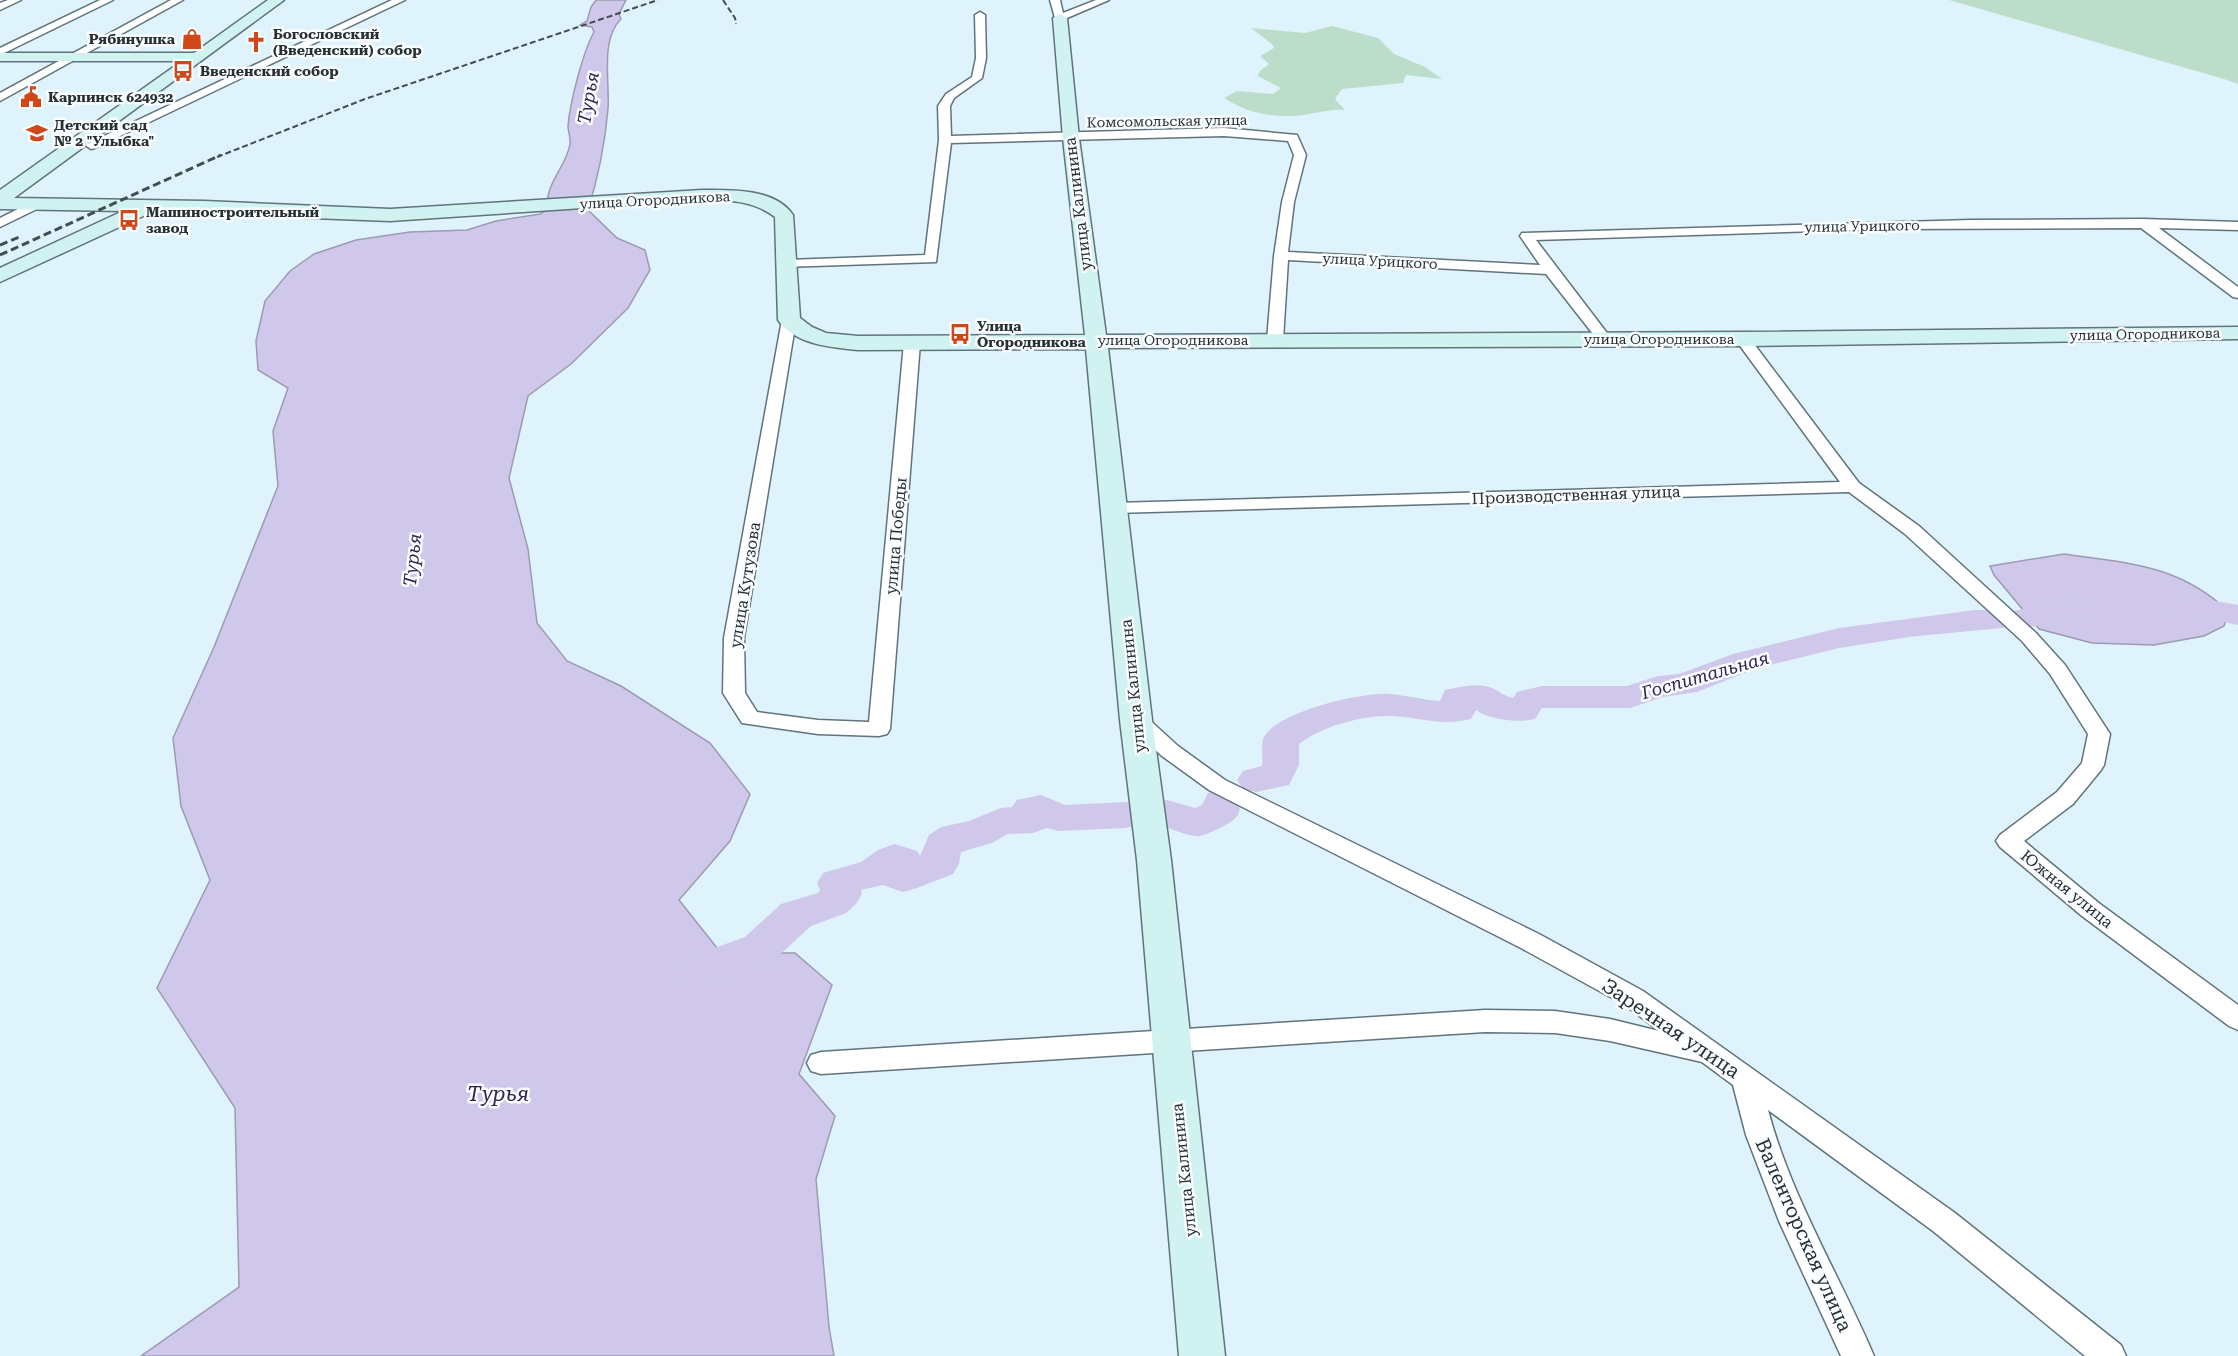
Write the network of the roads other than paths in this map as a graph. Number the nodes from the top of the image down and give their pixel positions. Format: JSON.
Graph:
{"nodes":[{"id":1,"x":16,"y":0,"type":"edge"},
{"id":2,"x":108,"y":0,"type":"edge"},
{"id":3,"x":178,"y":0,"type":"edge"},
{"id":4,"x":277,"y":0,"type":"edge"},
{"id":5,"x":400,"y":0,"type":"edge"},
{"id":6,"x":1104,"y":0,"type":"edge"},
{"id":7,"x":0,"y":7,"type":"edge"},
{"id":8,"x":1057,"y":9,"type":"edge"},
{"id":9,"x":980,"y":15,"type":"dead end"},
{"id":10,"x":0,"y":54,"type":"edge"},
{"id":11,"x":198,"y":57,"type":"junction"},
{"id":12,"x":71,"y":58,"type":"junction"},
{"id":13,"x":0,"y":98,"type":"edge"},
{"id":14,"x":1071,"y":138,"type":"junction"},
{"id":15,"x":92,"y":139,"type":"junction"},
{"id":16,"x":945,"y":140,"type":"junction"},
{"id":17,"x":6,"y":202,"type":"edge"},
{"id":18,"x":36,"y":204,"type":"junction"},
{"id":19,"x":149,"y":205,"type":"junction"},
{"id":20,"x":0,"y":223,"type":"edge"},
{"id":21,"x":2143,"y":223,"type":"junction"},
{"id":22,"x":2238,"y":226,"type":"edge"},
{"id":23,"x":1281,"y":256,"type":"junction"},
{"id":24,"x":787,"y":264,"type":"junction"},
{"id":25,"x":1550,"y":270,"type":"junction"},
{"id":26,"x":0,"y":276,"type":"edge"},
{"id":27,"x":2238,"y":294,"type":"edge"},
{"id":28,"x":789,"y":320,"type":"junction"},
{"id":29,"x":2238,"y":333,"type":"edge"},
{"id":30,"x":1605,"y":339,"type":"junction"},
{"id":31,"x":1743,"y":339,"type":"junction"},
{"id":32,"x":1275,"y":340,"type":"junction"},
{"id":33,"x":1095,"y":341,"type":"junction"},
{"id":34,"x":912,"y":343,"type":"junction"},
{"id":35,"x":1853,"y":487,"type":"junction"},
{"id":36,"x":1115,"y":507,"type":"junction"},
{"id":37,"x":1136,"y":720,"type":"junction"},
{"id":38,"x":879,"y":729,"type":"joint"},
{"id":39,"x":2238,"y":1019,"type":"edge"},
{"id":40,"x":1171,"y":1042,"type":"junction"},
{"id":41,"x":1712,"y":1054,"type":"junction"},
{"id":42,"x":821,"y":1064,"type":"dead end"},
{"id":43,"x":1745,"y":1077,"type":"junction"},
{"id":44,"x":1202,"y":1356,"type":"edge"},
{"id":45,"x":1858,"y":1356,"type":"edge"},
{"id":46,"x":2110,"y":1356,"type":"edge"}],
"edges":[{"from":1,"to":7,"type":"street"},
{"from":2,"to":10,"type":"street"},
{"from":3,"to":12,"type":"street"},
{"from":4,"to":11,"type":"street"},
{"from":5,"to":15,"type":"street"},
{"from":6,"to":8,"type":"street"},
{"from":8,"to":14,"type":"street","name":"улица Калинина"},
{"from":9,"to":16,"type":"street"},
{"from":10,"to":12,"type":"street"},
{"from":11,"to":12,"type":"street"},
{"from":11,"to":15,"type":"street"},
{"from":12,"to":13,"type":"street"},
{"from":14,"to":16,"type":"street","name":"Комсомольская улица"},
{"from":14,"to":23,"type":"street","name":"Комсомольская улица"},
{"from":14,"to":33,"type":"street","name":"улица Калинина"},
{"from":15,"to":17,"type":"street"},
{"from":16,"to":24,"type":"street"},
{"from":17,"to":18,"type":"street","name":"улица Огородникова"},
{"from":18,"to":19,"type":"street","name":"улица Огородникова"},
{"from":18,"to":20,"type":"street"},
{"from":19,"to":24,"type":"street","name":"улица Огородникова"},
{"from":19,"to":26,"type":"street"},
{"from":21,"to":22,"type":"street","name":"улица Урицкого"},
{"from":21,"to":25,"type":"street","name":"улица Урицкого"},
{"from":21,"to":27,"type":"street"},
{"from":23,"to":25,"type":"street","name":"улица Урицкого"},
{"from":23,"to":32,"type":"street","name":"Комсомольская улица"},
{"from":24,"to":28,"type":"street","name":"улица Огородникова"},
{"from":25,"to":30,"type":"street","name":"улица Урицкого"},
{"from":28,"to":34,"type":"street","name":"улица Огородникова"},
{"from":28,"to":38,"type":"street","name":"улица Кутузова"},
{"from":29,"to":31,"type":"street","name":"улица Огородникова"},
{"from":30,"to":31,"type":"street","name":"улица Огородникова"},
{"from":30,"to":32,"type":"street","name":"улица Огородникова"},
{"from":31,"to":35,"type":"street"},
{"from":32,"to":33,"type":"street","name":"улица Огородникова"},
{"from":33,"to":34,"type":"street","name":"улица Огородникова"},
{"from":33,"to":36,"type":"street","name":"улица Калинина"},
{"from":34,"to":38,"type":"street","name":"улица Победы"},
{"from":35,"to":36,"type":"street","name":"Производственная улица"},
{"from":35,"to":39,"type":"street","name":"Южная улица"},
{"from":36,"to":37,"type":"street","name":"улица Калинина"},
{"from":37,"to":40,"type":"street","name":"улица Калинина"},
{"from":37,"to":41,"type":"street","name":"Заречная улица"},
{"from":40,"to":41,"type":"street"},
{"from":40,"to":42,"type":"street"},
{"from":40,"to":44,"type":"street","name":"улица Калинина"},
{"from":41,"to":43,"type":"street","name":"Заречная улица"},
{"from":43,"to":45,"type":"street","name":"Валенторская улица"},
{"from":43,"to":46,"type":"street","name":"Заречная улица"}]}
